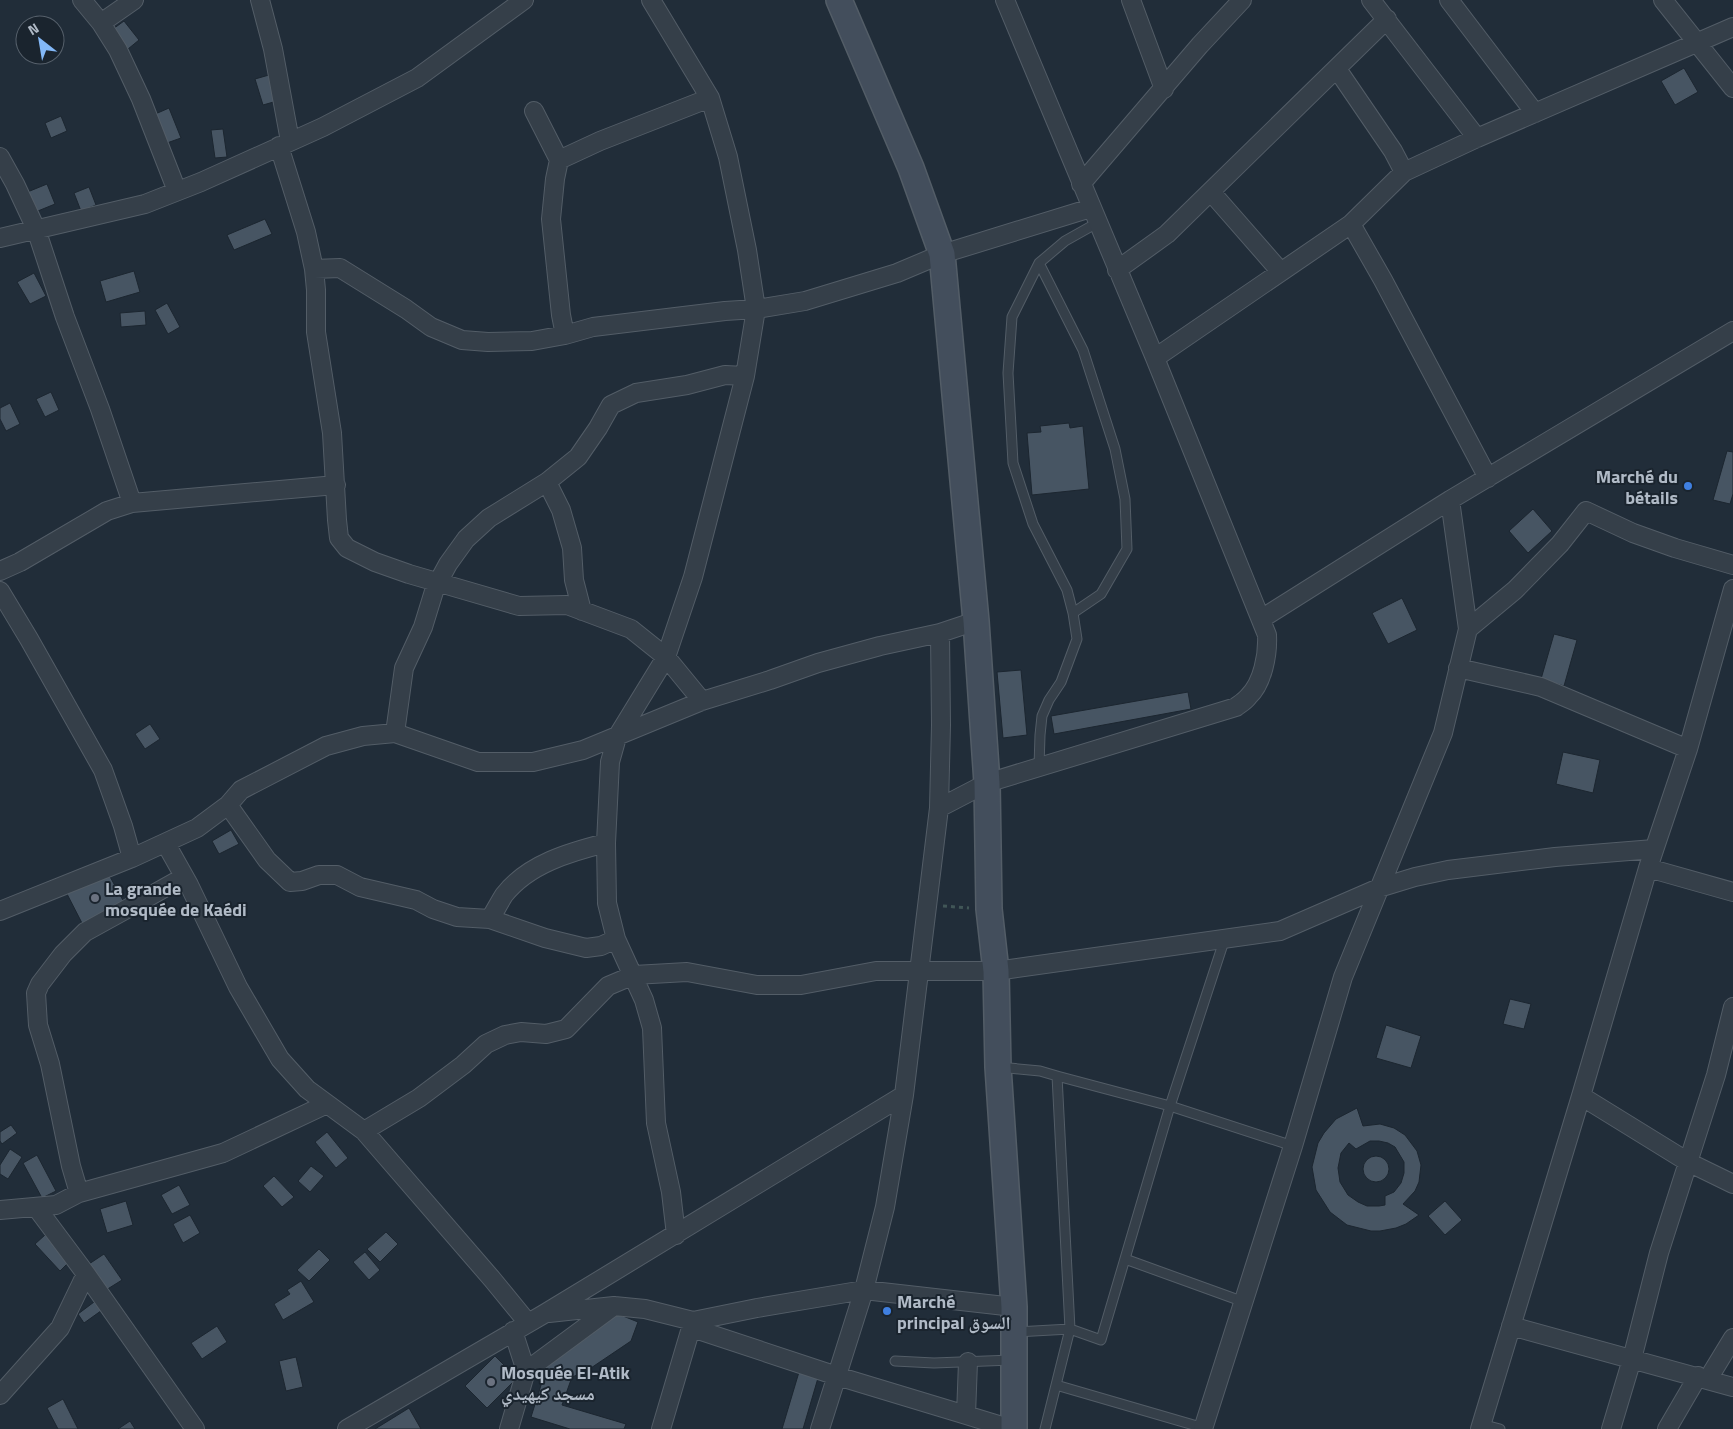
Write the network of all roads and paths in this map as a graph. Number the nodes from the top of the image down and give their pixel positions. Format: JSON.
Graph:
{"nodes":[{"id":1,"x":82,"y":0,"type":"edge"},
{"id":2,"x":134,"y":0,"type":"edge"},
{"id":3,"x":260,"y":0,"type":"edge"},
{"id":4,"x":651,"y":0,"type":"edge"},
{"id":5,"x":839,"y":0,"type":"edge"},
{"id":6,"x":1005,"y":0,"type":"edge"},
{"id":7,"x":1131,"y":0,"type":"edge"},
{"id":8,"x":1371,"y":0,"type":"edge"},
{"id":9,"x":1449,"y":0,"type":"edge"},
{"id":10,"x":1663,"y":0,"type":"edge"},
{"id":11,"x":512,"y":3,"type":"edge"},
{"id":12,"x":1233,"y":4,"type":"edge"},
{"id":13,"x":1387,"y":19,"type":"junction"},
{"id":14,"x":101,"y":23,"type":"junction"},
{"id":15,"x":1733,"y":27,"type":"edge"},
{"id":16,"x":1698,"y":43,"type":"junction"},
{"id":17,"x":1337,"y":69,"type":"junction"},
{"id":18,"x":1733,"y":88,"type":"edge"},
{"id":19,"x":1164,"y":89,"type":"junction"},
{"id":20,"x":710,"y":98,"type":"junction"},
{"id":21,"x":534,"y":111,"type":"dead end"},
{"id":22,"x":1534,"y":113,"type":"junction"},
{"id":23,"x":1477,"y":138,"type":"junction"},
{"id":24,"x":285,"y":144,"type":"junction"},
{"id":25,"x":0,"y":157,"type":"edge"},
{"id":26,"x":559,"y":160,"type":"junction"},
{"id":27,"x":1404,"y":172,"type":"junction"},
{"id":28,"x":1081,"y":184,"type":"junction"},
{"id":29,"x":177,"y":191,"type":"junction"},
{"id":30,"x":1211,"y":192,"type":"junction"},
{"id":31,"x":1094,"y":216,"type":"junction"},
{"id":32,"x":1351,"y":224,"type":"junction"},
{"id":33,"x":36,"y":229,"type":"junction"},
{"id":34,"x":0,"y":238,"type":"edge"},
{"id":35,"x":942,"y":254,"type":"junction"},
{"id":36,"x":1039,"y":263,"type":"junction"},
{"id":37,"x":314,"y":270,"type":"junction"},
{"id":38,"x":1116,"y":270,"type":"junction"},
{"id":39,"x":1280,"y":272,"type":"junction"},
{"id":40,"x":756,"y":309,"type":"junction"},
{"id":41,"x":1733,"y":331,"type":"edge"},
{"id":42,"x":565,"y":335,"type":"junction"},
{"id":43,"x":1155,"y":358,"type":"junction"},
{"id":44,"x":745,"y":376,"type":"junction"},
{"id":45,"x":1488,"y":478,"type":"junction"},
{"id":46,"x":547,"y":482,"type":"junction"},
{"id":47,"x":336,"y":485,"type":"junction"},
{"id":48,"x":1450,"y":500,"type":"junction"},
{"id":49,"x":132,"y":504,"type":"junction"},
{"id":50,"x":1733,"y":565,"type":"edge"},
{"id":51,"x":0,"y":571,"type":"edge"},
{"id":52,"x":438,"y":581,"type":"junction"},
{"id":53,"x":1733,"y":589,"type":"edge"},
{"id":54,"x":0,"y":591,"type":"edge"},
{"id":55,"x":582,"y":611,"type":"junction"},
{"id":56,"x":1073,"y":613,"type":"junction"},
{"id":57,"x":1261,"y":619,"type":"junction"},
{"id":58,"x":976,"y":621,"type":"junction"},
{"id":59,"x":1468,"y":629,"type":"junction"},
{"id":60,"x":940,"y":633,"type":"junction"},
{"id":61,"x":666,"y":657,"type":"junction"},
{"id":62,"x":1458,"y":668,"type":"junction"},
{"id":63,"x":702,"y":701,"type":"junction"},
{"id":64,"x":396,"y":733,"type":"junction"},
{"id":65,"x":617,"y":737,"type":"junction"},
{"id":66,"x":1688,"y":749,"type":"junction"},
{"id":67,"x":1039,"y":767,"type":"junction"},
{"id":68,"x":987,"y":783,"type":"junction"},
{"id":69,"x":228,"y":805,"type":"junction"},
{"id":70,"x":939,"y":808,"type":"junction"},
{"id":71,"x":606,"y":843,"type":"junction"},
{"id":72,"x":166,"y":844,"type":"junction"},
{"id":73,"x":1654,"y":849,"type":"junction"},
{"id":74,"x":132,"y":858,"type":"junction"},
{"id":75,"x":1648,"y":868,"type":"junction"},
{"id":76,"x":184,"y":876,"type":"junction"},
{"id":77,"x":1379,"y":888,"type":"junction"},
{"id":78,"x":1733,"y":892,"type":"edge"},
{"id":79,"x":928,"y":906,"type":"junction"},
{"id":80,"x":990,"y":909,"type":"junction"},
{"id":81,"x":0,"y":911,"type":"edge"},
{"id":82,"x":490,"y":919,"type":"junction"},
{"id":83,"x":1225,"y":938,"type":"junction"},
{"id":84,"x":616,"y":939,"type":"junction"},
{"id":85,"x":919,"y":970,"type":"junction"},
{"id":86,"x":996,"y":970,"type":"junction"},
{"id":87,"x":634,"y":975,"type":"junction"},
{"id":88,"x":1733,"y":1007,"type":"edge"},
{"id":89,"x":1729,"y":1041,"type":"edge"},
{"id":90,"x":998,"y":1067,"type":"junction"},
{"id":91,"x":1057,"y":1076,"type":"junction"},
{"id":92,"x":904,"y":1095,"type":"junction"},
{"id":93,"x":1581,"y":1096,"type":"junction"},
{"id":94,"x":327,"y":1104,"type":"junction"},
{"id":95,"x":1170,"y":1106,"type":"junction"},
{"id":96,"x":364,"y":1131,"type":"junction"},
{"id":97,"x":1293,"y":1146,"type":"junction"},
{"id":98,"x":1688,"y":1162,"type":"junction"},
{"id":99,"x":1733,"y":1184,"type":"edge"},
{"id":100,"x":79,"y":1193,"type":"junction"},
{"id":101,"x":36,"y":1207,"type":"junction"},
{"id":102,"x":0,"y":1210,"type":"edge"},
{"id":103,"x":676,"y":1234,"type":"junction"},
{"id":104,"x":1125,"y":1258,"type":"junction"},
{"id":105,"x":86,"y":1274,"type":"junction"},
{"id":106,"x":864,"y":1290,"type":"junction"},
{"id":107,"x":1244,"y":1302,"type":"junction"},
{"id":108,"x":614,"y":1306,"type":"junction"},
{"id":109,"x":1014,"y":1307,"type":"junction"},
{"id":110,"x":544,"y":1314,"type":"junction"},
{"id":111,"x":693,"y":1324,"type":"junction"},
{"id":112,"x":1511,"y":1326,"type":"junction"},
{"id":113,"x":520,"y":1327,"type":"junction"},
{"id":114,"x":1070,"y":1329,"type":"junction"},
{"id":115,"x":1014,"y":1332,"type":"junction"},
{"id":116,"x":1733,"y":1338,"type":"edge"},
{"id":117,"x":1014,"y":1360,"type":"junction"},
{"id":118,"x":1632,"y":1360,"type":"junction"},
{"id":119,"x":895,"y":1361,"type":"dead end"},
{"id":120,"x":968,"y":1362,"type":"junction"},
{"id":121,"x":526,"y":1371,"type":"junction"},
{"id":122,"x":837,"y":1376,"type":"junction"},
{"id":123,"x":1703,"y":1377,"type":"junction"},
{"id":124,"x":1056,"y":1385,"type":"junction"},
{"id":125,"x":1733,"y":1387,"type":"edge"},
{"id":126,"x":0,"y":1395,"type":"edge"},
{"id":127,"x":966,"y":1415,"type":"junction"},
{"id":128,"x":1481,"y":1427,"type":"edge"},
{"id":129,"x":1204,"y":1428,"type":"edge"},
{"id":130,"x":195,"y":1429,"type":"edge"},
{"id":131,"x":347,"y":1429,"type":"edge"},
{"id":132,"x":509,"y":1429,"type":"edge"},
{"id":133,"x":661,"y":1429,"type":"edge"},
{"id":134,"x":820,"y":1429,"type":"edge"},
{"id":135,"x":1013,"y":1429,"type":"edge"},
{"id":136,"x":1045,"y":1429,"type":"edge"},
{"id":137,"x":1500,"y":1429,"type":"edge"},
{"id":138,"x":1611,"y":1429,"type":"edge"},
{"id":139,"x":1667,"y":1429,"type":"edge"}],
"edges":[{"from":1,"to":14,"type":"street"},
{"from":2,"to":14,"type":"street"},
{"from":3,"to":24,"type":"street"},
{"from":4,"to":20,"type":"street"},
{"from":5,"to":35,"type":"street"},
{"from":6,"to":28,"type":"street"},
{"from":7,"to":19,"type":"street"},
{"from":8,"to":13,"type":"street"},
{"from":9,"to":22,"type":"street"},
{"from":10,"to":16,"type":"street"},
{"from":11,"to":24,"type":"street"},
{"from":12,"to":19,"type":"street"},
{"from":13,"to":17,"type":"street"},
{"from":13,"to":23,"type":"street"},
{"from":14,"to":29,"type":"street"},
{"from":15,"to":16,"type":"street"},
{"from":16,"to":18,"type":"street"},
{"from":16,"to":22,"type":"street"},
{"from":17,"to":27,"type":"street"},
{"from":17,"to":30,"type":"street"},
{"from":19,"to":28,"type":"street"},
{"from":20,"to":26,"type":"street"},
{"from":20,"to":40,"type":"street"},
{"from":21,"to":26,"type":"street"},
{"from":22,"to":23,"type":"street"},
{"from":23,"to":27,"type":"street"},
{"from":24,"to":29,"type":"street"},
{"from":24,"to":37,"type":"street"},
{"from":25,"to":33,"type":"street"},
{"from":26,"to":42,"type":"street"},
{"from":27,"to":32,"type":"street"},
{"from":28,"to":31,"type":"street"},
{"from":29,"to":33,"type":"street"},
{"from":30,"to":38,"type":"street"},
{"from":30,"to":39,"type":"street"},
{"from":31,"to":35,"type":"street"},
{"from":31,"to":36,"type":"lane"},
{"from":31,"to":38,"type":"street"},
{"from":32,"to":39,"type":"street"},
{"from":32,"to":45,"type":"street"},
{"from":33,"to":34,"type":"street"},
{"from":33,"to":49,"type":"street"},
{"from":35,"to":40,"type":"street"},
{"from":35,"to":58,"type":"street"},
{"from":36,"to":56,"type":"lane"},
{"from":36,"to":56,"type":"lane"},
{"from":37,"to":42,"type":"street"},
{"from":37,"to":47,"type":"street"},
{"from":38,"to":43,"type":"street"},
{"from":39,"to":43,"type":"street"},
{"from":40,"to":42,"type":"street"},
{"from":40,"to":44,"type":"street"},
{"from":41,"to":45,"type":"street"},
{"from":43,"to":57,"type":"street"},
{"from":44,"to":46,"type":"street"},
{"from":44,"to":61,"type":"street"},
{"from":45,"to":48,"type":"street"},
{"from":46,"to":52,"type":"street"},
{"from":46,"to":55,"type":"street"},
{"from":47,"to":49,"type":"street"},
{"from":47,"to":52,"type":"street"},
{"from":48,"to":57,"type":"street"},
{"from":48,"to":59,"type":"street"},
{"from":49,"to":51,"type":"street"},
{"from":50,"to":59,"type":"street"},
{"from":52,"to":55,"type":"street"},
{"from":52,"to":64,"type":"street"},
{"from":53,"to":66,"type":"street"},
{"from":54,"to":74,"type":"street"},
{"from":55,"to":61,"type":"street"},
{"from":56,"to":67,"type":"lane"},
{"from":57,"to":67,"type":"street"},
{"from":58,"to":60,"type":"street"},
{"from":58,"to":68,"type":"street"},
{"from":59,"to":62,"type":"street"},
{"from":60,"to":63,"type":"street"},
{"from":60,"to":70,"type":"street"},
{"from":61,"to":63,"type":"street"},
{"from":61,"to":65,"type":"street"},
{"from":62,"to":66,"type":"street"},
{"from":62,"to":77,"type":"street"},
{"from":63,"to":65,"type":"street"},
{"from":64,"to":65,"type":"street"},
{"from":64,"to":69,"type":"street"},
{"from":65,"to":71,"type":"street"},
{"from":66,"to":73,"type":"street"},
{"from":67,"to":68,"type":"street"},
{"from":68,"to":70,"type":"street"},
{"from":68,"to":80,"type":"street"},
{"from":69,"to":72,"type":"street"},
{"from":69,"to":82,"type":"street"},
{"from":70,"to":79,"type":"street"},
{"from":71,"to":82,"type":"street"},
{"from":71,"to":84,"type":"street"},
{"from":72,"to":74,"type":"street"},
{"from":72,"to":76,"type":"street"},
{"from":73,"to":75,"type":"street"},
{"from":73,"to":77,"type":"street"},
{"from":74,"to":81,"type":"street"},
{"from":75,"to":78,"type":"street"},
{"from":75,"to":93,"type":"street"},
{"from":76,"to":94,"type":"street"},
{"from":76,"to":100,"type":"street"},
{"from":77,"to":83,"type":"street"},
{"from":77,"to":97,"type":"street"},
{"from":79,"to":80,"type":"path"},
{"from":79,"to":85,"type":"street"},
{"from":80,"to":86,"type":"street"},
{"from":82,"to":84,"type":"street"},
{"from":83,"to":86,"type":"street"},
{"from":83,"to":95,"type":"lane"},
{"from":84,"to":87,"type":"street"},
{"from":85,"to":86,"type":"street"},
{"from":85,"to":87,"type":"street"},
{"from":85,"to":92,"type":"street"},
{"from":86,"to":90,"type":"street"},
{"from":87,"to":96,"type":"street"},
{"from":87,"to":103,"type":"street"},
{"from":88,"to":89,"type":"street"},
{"from":89,"to":98,"type":"street"},
{"from":90,"to":91,"type":"lane"},
{"from":90,"to":109,"type":"street"},
{"from":91,"to":95,"type":"lane"},
{"from":91,"to":114,"type":"lane"},
{"from":92,"to":103,"type":"street"},
{"from":92,"to":106,"type":"street"},
{"from":93,"to":98,"type":"street"},
{"from":93,"to":112,"type":"street"},
{"from":94,"to":96,"type":"street"},
{"from":94,"to":100,"type":"street"},
{"from":95,"to":97,"type":"lane"},
{"from":95,"to":104,"type":"lane"},
{"from":96,"to":113,"type":"street"},
{"from":97,"to":107,"type":"street"},
{"from":98,"to":99,"type":"street"},
{"from":98,"to":118,"type":"street"},
{"from":100,"to":101,"type":"street"},
{"from":101,"to":102,"type":"street"},
{"from":101,"to":105,"type":"street"},
{"from":103,"to":110,"type":"street"},
{"from":104,"to":107,"type":"lane"},
{"from":104,"to":114,"type":"lane"},
{"from":105,"to":126,"type":"street"},
{"from":105,"to":130,"type":"street"},
{"from":106,"to":109,"type":"street"},
{"from":106,"to":111,"type":"street"},
{"from":106,"to":122,"type":"street"},
{"from":107,"to":129,"type":"street"},
{"from":108,"to":110,"type":"street"},
{"from":108,"to":111,"type":"street"},
{"from":108,"to":121,"type":"street"},
{"from":109,"to":115,"type":"street"},
{"from":110,"to":113,"type":"street"},
{"from":111,"to":122,"type":"street"},
{"from":111,"to":133,"type":"street"},
{"from":112,"to":118,"type":"street"},
{"from":112,"to":128,"type":"street"},
{"from":113,"to":121,"type":"street"},
{"from":113,"to":131,"type":"street"},
{"from":114,"to":115,"type":"lane"},
{"from":114,"to":124,"type":"lane"},
{"from":115,"to":117,"type":"street"},
{"from":116,"to":123,"type":"street"},
{"from":117,"to":120,"type":"lane"},
{"from":117,"to":135,"type":"street"},
{"from":118,"to":123,"type":"street"},
{"from":118,"to":138,"type":"street"},
{"from":119,"to":120,"type":"lane"},
{"from":120,"to":127,"type":"street"},
{"from":121,"to":132,"type":"street"},
{"from":122,"to":127,"type":"street"},
{"from":122,"to":134,"type":"street"},
{"from":123,"to":125,"type":"street"},
{"from":123,"to":139,"type":"street"},
{"from":124,"to":129,"type":"lane"},
{"from":124,"to":136,"type":"lane"},
{"from":127,"to":135,"type":"street"},
{"from":128,"to":137,"type":"lane"}]}
